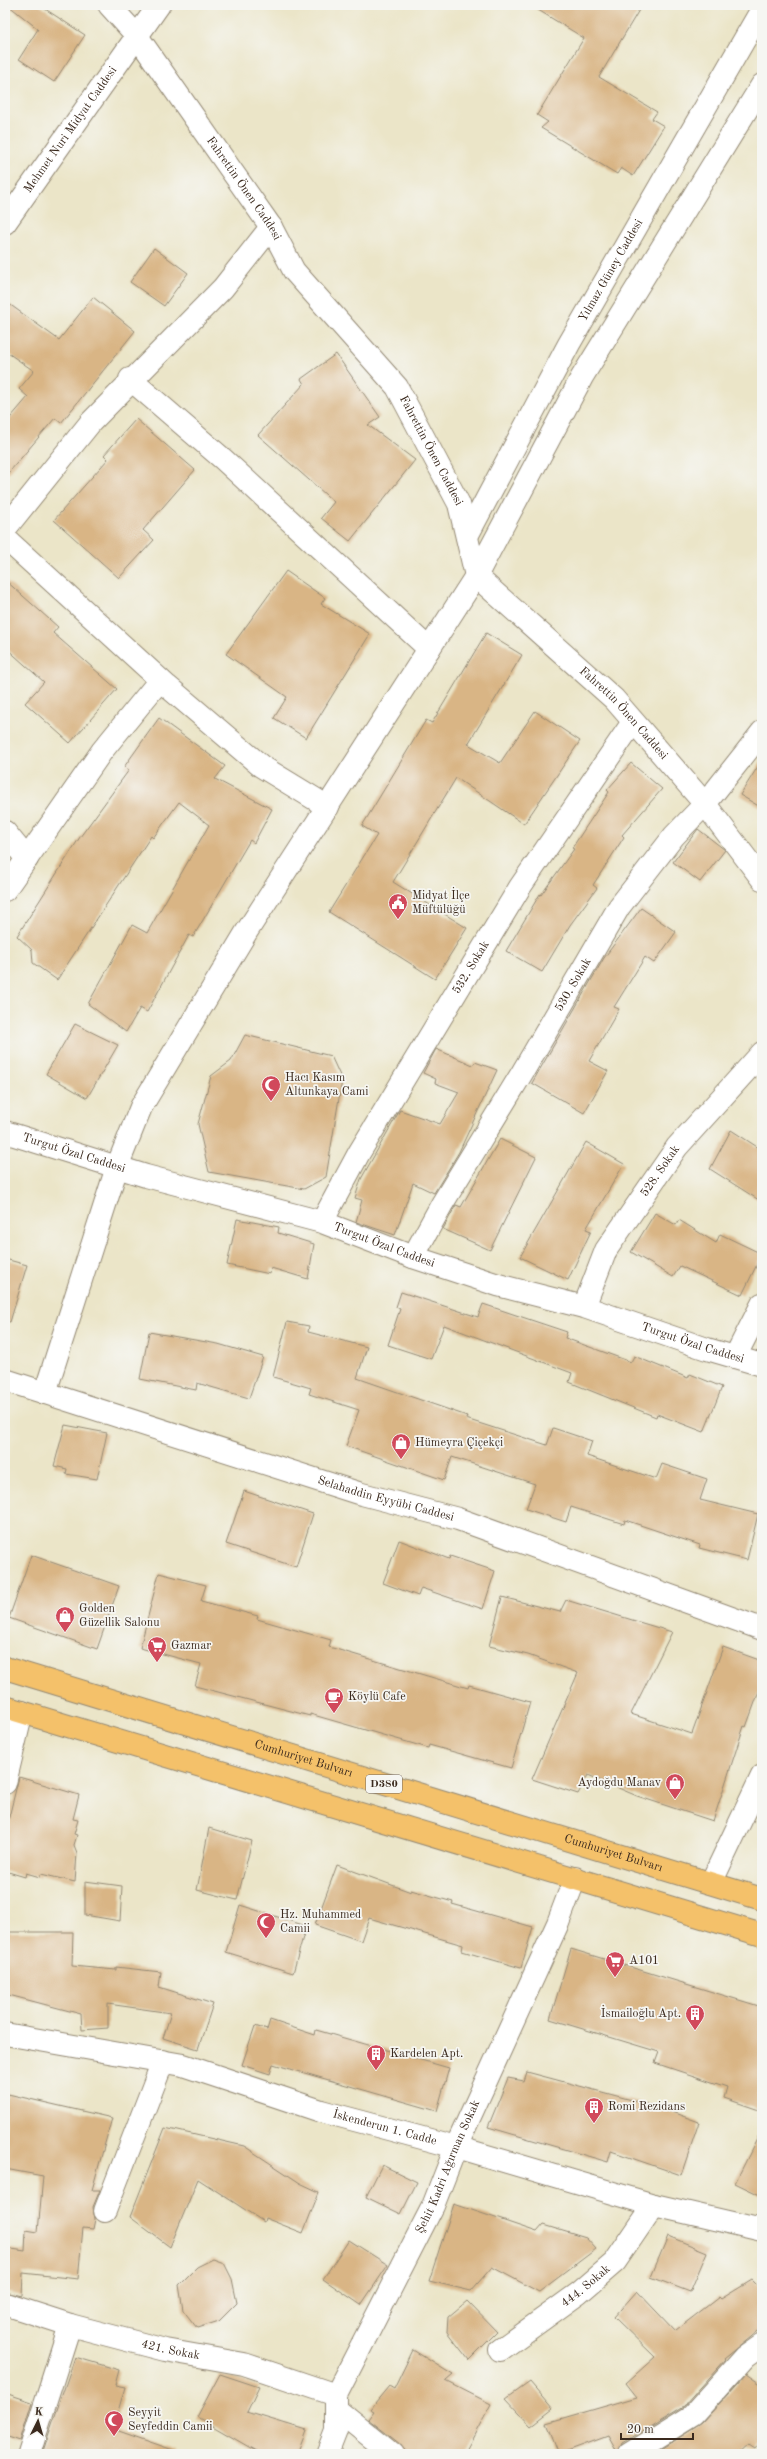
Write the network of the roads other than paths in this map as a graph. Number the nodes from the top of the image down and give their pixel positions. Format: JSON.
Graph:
{"nodes":[{"id":1,"x":109,"y":5,"type":"edge"},
{"id":2,"x":159,"y":5,"type":"edge"},
{"id":3,"x":762,"y":9,"type":"edge"},
{"id":4,"x":137,"y":36,"type":"junction"},
{"id":5,"x":762,"y":85,"type":"edge"},
{"id":6,"x":5,"y":223,"type":"edge"},
{"id":7,"x":271,"y":227,"type":"junction"},
{"id":8,"x":130,"y":380,"type":"junction"},
{"id":9,"x":5,"y":529,"type":"edge"},
{"id":10,"x":467,"y":536,"type":"junction"},
{"id":11,"x":5,"y":538,"type":"edge"},
{"id":12,"x":476,"y":576,"type":"junction"},
{"id":13,"x":429,"y":649,"type":"junction"},
{"id":14,"x":160,"y":680,"type":"junction"},
{"id":15,"x":634,"y":722,"type":"junction"},
{"id":16,"x":762,"y":732,"type":"edge"},
{"id":17,"x":704,"y":804,"type":"junction"},
{"id":18,"x":328,"y":807,"type":"junction"},
{"id":19,"x":5,"y":832,"type":"edge"},
{"id":20,"x":26,"y":859,"type":"junction"},
{"id":21,"x":762,"y":879,"type":"edge"},
{"id":22,"x":5,"y":890,"type":"edge"},
{"id":23,"x":762,"y":1053,"type":"edge"},
{"id":24,"x":5,"y":1132,"type":"edge"},
{"id":25,"x":118,"y":1167,"type":"junction"},
{"id":26,"x":322,"y":1222,"type":"junction"},
{"id":27,"x":413,"y":1258,"type":"junction"},
{"id":28,"x":762,"y":1304,"type":"edge"},
{"id":29,"x":584,"y":1306,"type":"junction"},
{"id":30,"x":735,"y":1357,"type":"junction"},
{"id":31,"x":762,"y":1365,"type":"edge"},
{"id":32,"x":5,"y":1380,"type":"edge"},
{"id":33,"x":45,"y":1393,"type":"junction"},
{"id":34,"x":762,"y":1629,"type":"edge"},
{"id":35,"x":5,"y":1668,"type":"edge"},
{"id":36,"x":13,"y":1710,"type":"edge"},
{"id":37,"x":762,"y":1776,"type":"edge"},
{"id":38,"x":5,"y":1783,"type":"edge"},
{"id":39,"x":575,"y":1878,"type":"junction"},
{"id":40,"x":711,"y":1883,"type":"junction"},
{"id":41,"x":762,"y":1899,"type":"edge"},
{"id":42,"x":762,"y":1935,"type":"edge"},
{"id":43,"x":5,"y":2034,"type":"edge"},
{"id":44,"x":163,"y":2061,"type":"junction"},
{"id":45,"x":456,"y":2147,"type":"junction"},
{"id":46,"x":654,"y":2205,"type":"junction"},
{"id":47,"x":105,"y":2211,"type":"dead end"},
{"id":48,"x":762,"y":2230,"type":"edge"},
{"id":49,"x":5,"y":2304,"type":"edge"},
{"id":50,"x":70,"y":2325,"type":"junction"},
{"id":51,"x":762,"y":2345,"type":"edge"},
{"id":52,"x":500,"y":2350,"type":"dead end"},
{"id":53,"x":336,"y":2402,"type":"junction"},
{"id":54,"x":29,"y":2454,"type":"edge"},
{"id":55,"x":327,"y":2454,"type":"edge"},
{"id":56,"x":392,"y":2454,"type":"edge"},
{"id":57,"x":630,"y":2454,"type":"edge"}],
"edges":[{"from":1,"to":4,"type":"street","name":"Fahrettin Önen Caddesi"},
{"from":2,"to":4,"type":"street","name":"Mehmet Nuri Midyat Caddesi"},
{"from":3,"to":10,"type":"street","name":"Yılmaz Güney Caddesi"},
{"from":4,"to":6,"type":"street","name":"Mehmet Nuri Midyat Caddesi"},
{"from":4,"to":7,"type":"street","name":"Fahrettin Önen Caddesi"},
{"from":5,"to":12,"type":"street"},
{"from":7,"to":8,"type":"street"},
{"from":7,"to":10,"type":"street","name":"Fahrettin Önen Caddesi"},
{"from":8,"to":9,"type":"street"},
{"from":8,"to":13,"type":"street"},
{"from":10,"to":12,"type":"street","name":"Fahrettin Önen Caddesi"},
{"from":11,"to":14,"type":"street"},
{"from":12,"to":13,"type":"street"},
{"from":12,"to":15,"type":"street","name":"Fahrettin Önen Caddesi"},
{"from":13,"to":18,"type":"street"},
{"from":14,"to":18,"type":"street"},
{"from":14,"to":20,"type":"street"},
{"from":15,"to":17,"type":"street","name":"Fahrettin Önen Caddesi"},
{"from":15,"to":26,"type":"street","name":"532. Sokak"},
{"from":16,"to":17,"type":"street","name":"530. Sokak"},
{"from":17,"to":21,"type":"street","name":"Fahrettin Önen Caddesi"},
{"from":17,"to":27,"type":"street","name":"530. Sokak"},
{"from":18,"to":25,"type":"street"},
{"from":19,"to":20,"type":"street"},
{"from":20,"to":22,"type":"street"},
{"from":23,"to":29,"type":"street","name":"528. Sokak"},
{"from":24,"to":25,"type":"street","name":"Turgut Özal Caddesi"},
{"from":25,"to":26,"type":"street","name":"Turgut Özal Caddesi"},
{"from":25,"to":33,"type":"street"},
{"from":26,"to":27,"type":"street","name":"Turgut Özal Caddesi"},
{"from":27,"to":29,"type":"street","name":"Turgut Özal Caddesi"},
{"from":28,"to":30,"type":"street"},
{"from":29,"to":30,"type":"street","name":"Turgut Özal Caddesi"},
{"from":30,"to":31,"type":"street","name":"Turgut Özal Caddesi"},
{"from":32,"to":33,"type":"street","name":"Selahaddin Eyyübi Caddesi"},
{"from":33,"to":34,"type":"street","name":"Selahaddin Eyyübi Caddesi"},
{"from":35,"to":40,"type":"main road","name":"Cumhuriyet Bulvarı","number":"D380"},
{"from":36,"to":38,"type":"street"},
{"from":36,"to":39,"type":"main road"},
{"from":37,"to":40,"type":"street"},
{"from":39,"to":42,"type":"main road"},
{"from":39,"to":45,"type":"street","name":"Şehit Kadri Ağırman Sokak"},
{"from":40,"to":41,"type":"main road","name":"Cumhuriyet Bulvarı","number":"D380"},
{"from":43,"to":44,"type":"street","name":"İskenderun 1. Cadde"},
{"from":44,"to":45,"type":"street","name":"İskenderun 1. Cadde"},
{"from":44,"to":47,"type":"street"},
{"from":45,"to":46,"type":"street","name":"İskenderun 1. Cadde"},
{"from":45,"to":53,"type":"street","name":"Şehit Kadri Ağırman Sokak"},
{"from":46,"to":48,"type":"street","name":"İskenderun 1. Cadde"},
{"from":46,"to":52,"type":"street","name":"444. Sokak"},
{"from":49,"to":50,"type":"street","name":"421. Sokak"},
{"from":50,"to":53,"type":"street","name":"421. Sokak"},
{"from":50,"to":54,"type":"street"},
{"from":51,"to":57,"type":"street"},
{"from":53,"to":55,"type":"street","name":"Şehit Kadri Ağırman Sokak"},
{"from":53,"to":56,"type":"street"}]}
